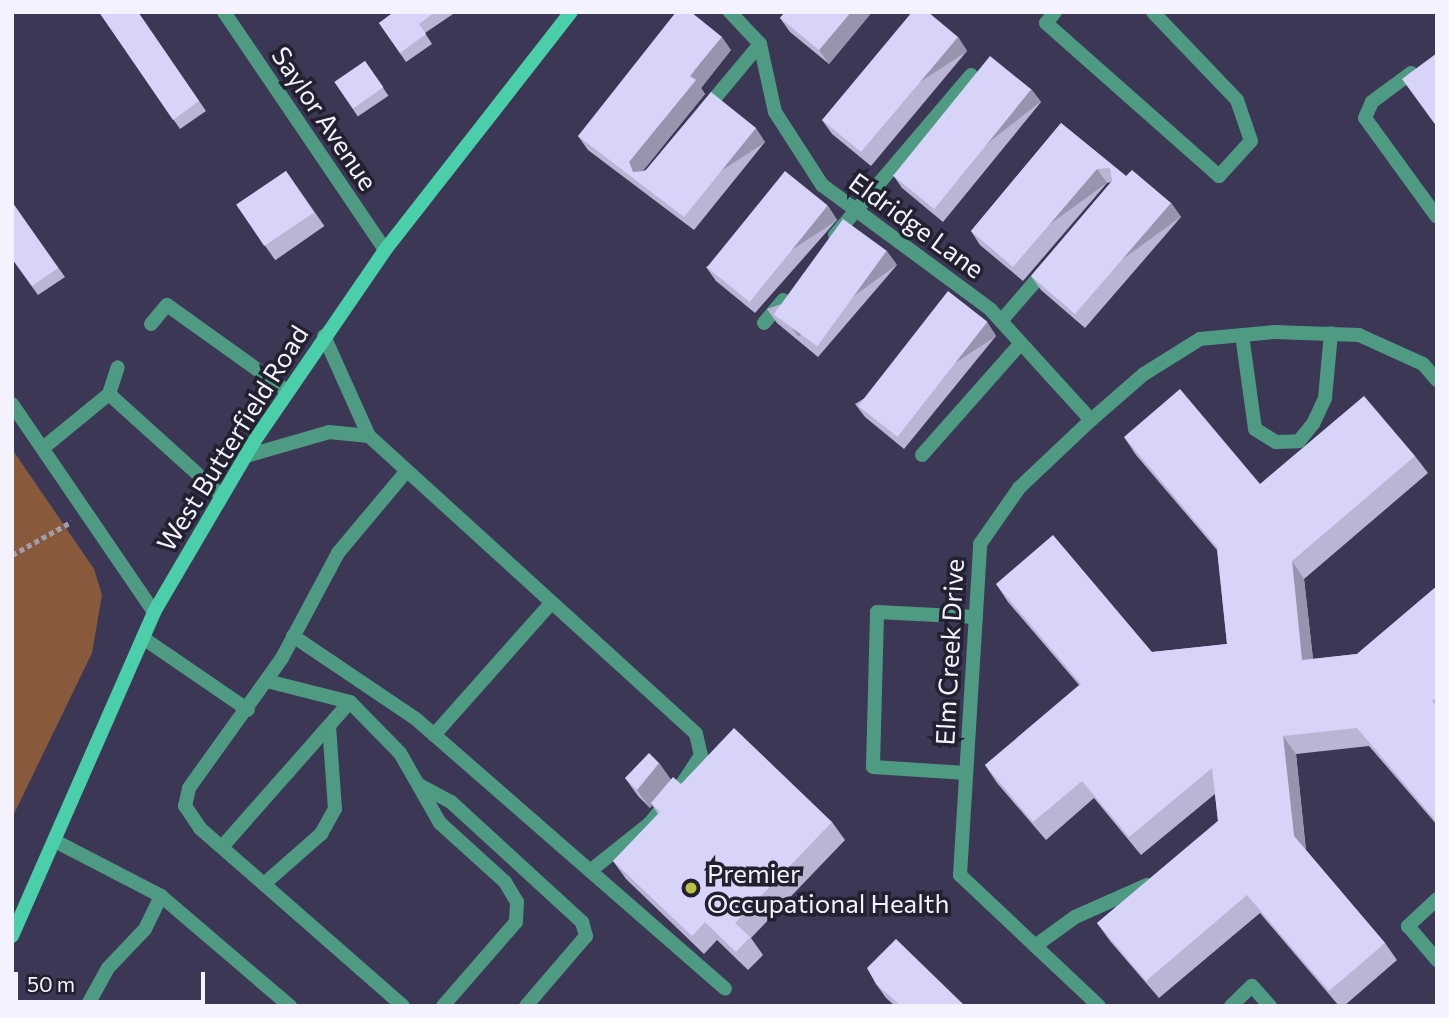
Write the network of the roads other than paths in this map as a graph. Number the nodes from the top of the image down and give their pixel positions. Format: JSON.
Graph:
{"nodes":[{"id":1,"x":225,"y":12,"type":"edge"},
{"id":2,"x":572,"y":12,"type":"edge"},
{"id":3,"x":730,"y":12,"type":"edge"},
{"id":4,"x":1055,"y":12,"type":"edge"},
{"id":5,"x":1153,"y":12,"type":"edge"},
{"id":6,"x":760,"y":44,"type":"junction"},
{"id":7,"x":1411,"y":73,"type":"edge"},
{"id":8,"x":971,"y":75,"type":"edge"},
{"id":9,"x":690,"y":128,"type":"edge"},
{"id":10,"x":853,"y":212,"type":"junction"},
{"id":11,"x":1437,"y":217,"type":"edge"},
{"id":12,"x":385,"y":250,"type":"junction"},
{"id":13,"x":821,"y":253,"type":"edge"},
{"id":14,"x":1053,"y":260,"type":"edge"},
{"id":15,"x":797,"y":283,"type":"edge"},
{"id":16,"x":1001,"y":321,"type":"junction"},
{"id":17,"x":764,"y":323,"type":"dead end"},
{"id":18,"x":151,"y":324,"type":"dead end"},
{"id":19,"x":1331,"y":333,"type":"junction"},
{"id":20,"x":1242,"y":335,"type":"junction"},
{"id":21,"x":324,"y":336,"type":"junction"},
{"id":22,"x":1021,"y":343,"type":"junction"},
{"id":23,"x":118,"y":367,"type":"dead end"},
{"id":24,"x":1437,"y":380,"type":"edge"},
{"id":25,"x":287,"y":391,"type":"junction"},
{"id":26,"x":109,"y":394,"type":"junction"},
{"id":27,"x":12,"y":404,"type":"edge"},
{"id":28,"x":1091,"y":420,"type":"junction"},
{"id":29,"x":369,"y":436,"type":"junction"},
{"id":30,"x":43,"y":448,"type":"junction"},
{"id":31,"x":922,"y":455,"type":"dead end"},
{"id":32,"x":246,"y":456,"type":"junction"},
{"id":33,"x":405,"y":473,"type":"junction"},
{"id":34,"x":222,"y":496,"type":"junction"},
{"id":35,"x":551,"y":603,"type":"junction"},
{"id":36,"x":155,"y":612,"type":"junction"},
{"id":37,"x":976,"y":617,"type":"junction"},
{"id":38,"x":293,"y":636,"type":"junction"},
{"id":39,"x":143,"y":638,"type":"junction"},
{"id":40,"x":267,"y":681,"type":"junction"},
{"id":41,"x":350,"y":702,"type":"junction"},
{"id":42,"x":248,"y":710,"type":"junction"},
{"id":43,"x":329,"y":726,"type":"junction"},
{"id":44,"x":433,"y":735,"type":"junction"},
{"id":45,"x":967,"y":773,"type":"junction"},
{"id":46,"x":418,"y":784,"type":"junction"},
{"id":47,"x":55,"y":841,"type":"junction"},
{"id":48,"x":222,"y":847,"type":"junction"},
{"id":49,"x":590,"y":871,"type":"junction"},
{"id":50,"x":1157,"y":877,"type":"edge"},
{"id":51,"x":264,"y":884,"type":"junction"},
{"id":52,"x":161,"y":895,"type":"junction"},
{"id":53,"x":1437,"y":899,"type":"edge"},
{"id":54,"x":12,"y":936,"type":"edge"},
{"id":55,"x":1035,"y":946,"type":"junction"},
{"id":56,"x":1437,"y":960,"type":"edge"},
{"id":57,"x":725,"y":989,"type":"dead end"},
{"id":58,"x":87,"y":1006,"type":"edge"},
{"id":59,"x":290,"y":1006,"type":"edge"},
{"id":60,"x":403,"y":1006,"type":"edge"},
{"id":61,"x":443,"y":1006,"type":"edge"},
{"id":62,"x":526,"y":1006,"type":"edge"},
{"id":63,"x":1100,"y":1006,"type":"edge"},
{"id":64,"x":1231,"y":1006,"type":"edge"},
{"id":65,"x":1270,"y":1006,"type":"edge"}],
"edges":[{"from":1,"to":12,"type":"street","name":"Saylor Avenue"},
{"from":2,"to":12,"type":"main road","name":"West Butterfield Road"},
{"from":3,"to":6,"type":"street"},
{"from":4,"to":5,"type":"street"},
{"from":6,"to":9,"type":"street"},
{"from":6,"to":10,"type":"street","name":"Eldridge Lane"},
{"from":7,"to":11,"type":"street"},
{"from":8,"to":10,"type":"street"},
{"from":10,"to":13,"type":"street"},
{"from":10,"to":16,"type":"street","name":"Eldridge Lane"},
{"from":12,"to":21,"type":"main road","name":"West Butterfield Road"},
{"from":14,"to":16,"type":"street"},
{"from":15,"to":17,"type":"street"},
{"from":16,"to":22,"type":"street","name":"Eldridge Lane"},
{"from":18,"to":25,"type":"street"},
{"from":19,"to":20,"type":"street","name":"Elm Creek Drive"},
{"from":19,"to":20,"type":"street"},
{"from":19,"to":24,"type":"street","name":"Elm Creek Drive"},
{"from":20,"to":28,"type":"street","name":"Elm Creek Drive"},
{"from":21,"to":25,"type":"main road","name":"West Butterfield Road"},
{"from":21,"to":29,"type":"street"},
{"from":22,"to":28,"type":"street","name":"Eldridge Lane"},
{"from":22,"to":31,"type":"street"},
{"from":23,"to":26,"type":"street"},
{"from":25,"to":32,"type":"main road","name":"West Butterfield Road"},
{"from":26,"to":30,"type":"street"},
{"from":26,"to":34,"type":"street"},
{"from":27,"to":30,"type":"street"},
{"from":28,"to":37,"type":"street","name":"Elm Creek Drive"},
{"from":29,"to":32,"type":"street"},
{"from":29,"to":33,"type":"street"},
{"from":30,"to":36,"type":"street"},
{"from":32,"to":34,"type":"main road","name":"West Butterfield Road"},
{"from":33,"to":35,"type":"street"},
{"from":33,"to":38,"type":"street"},
{"from":34,"to":36,"type":"main road","name":"West Butterfield Road"},
{"from":35,"to":44,"type":"street"},
{"from":35,"to":49,"type":"street"},
{"from":36,"to":39,"type":"main road","name":"West Butterfield Road"},
{"from":37,"to":45,"type":"street","name":"Elm Creek Drive"},
{"from":37,"to":45,"type":"street"},
{"from":38,"to":40,"type":"street"},
{"from":38,"to":44,"type":"street"},
{"from":39,"to":42,"type":"street"},
{"from":39,"to":47,"type":"main road","name":"West Butterfield Road"},
{"from":40,"to":41,"type":"street"},
{"from":40,"to":42,"type":"street"},
{"from":41,"to":43,"type":"street"},
{"from":41,"to":46,"type":"street"},
{"from":42,"to":48,"type":"street"},
{"from":43,"to":48,"type":"street"},
{"from":43,"to":51,"type":"street"},
{"from":44,"to":49,"type":"street"},
{"from":45,"to":55,"type":"street","name":"Elm Creek Drive"},
{"from":46,"to":61,"type":"street"},
{"from":46,"to":62,"type":"street"},
{"from":47,"to":52,"type":"street"},
{"from":47,"to":54,"type":"main road","name":"West Butterfield Road"},
{"from":48,"to":51,"type":"street"},
{"from":49,"to":57,"type":"street"},
{"from":50,"to":55,"type":"street"},
{"from":51,"to":60,"type":"street"},
{"from":52,"to":58,"type":"street"},
{"from":52,"to":59,"type":"street"},
{"from":53,"to":56,"type":"street"},
{"from":55,"to":63,"type":"street","name":"Elm Creek Drive"},
{"from":64,"to":65,"type":"street"}]}
